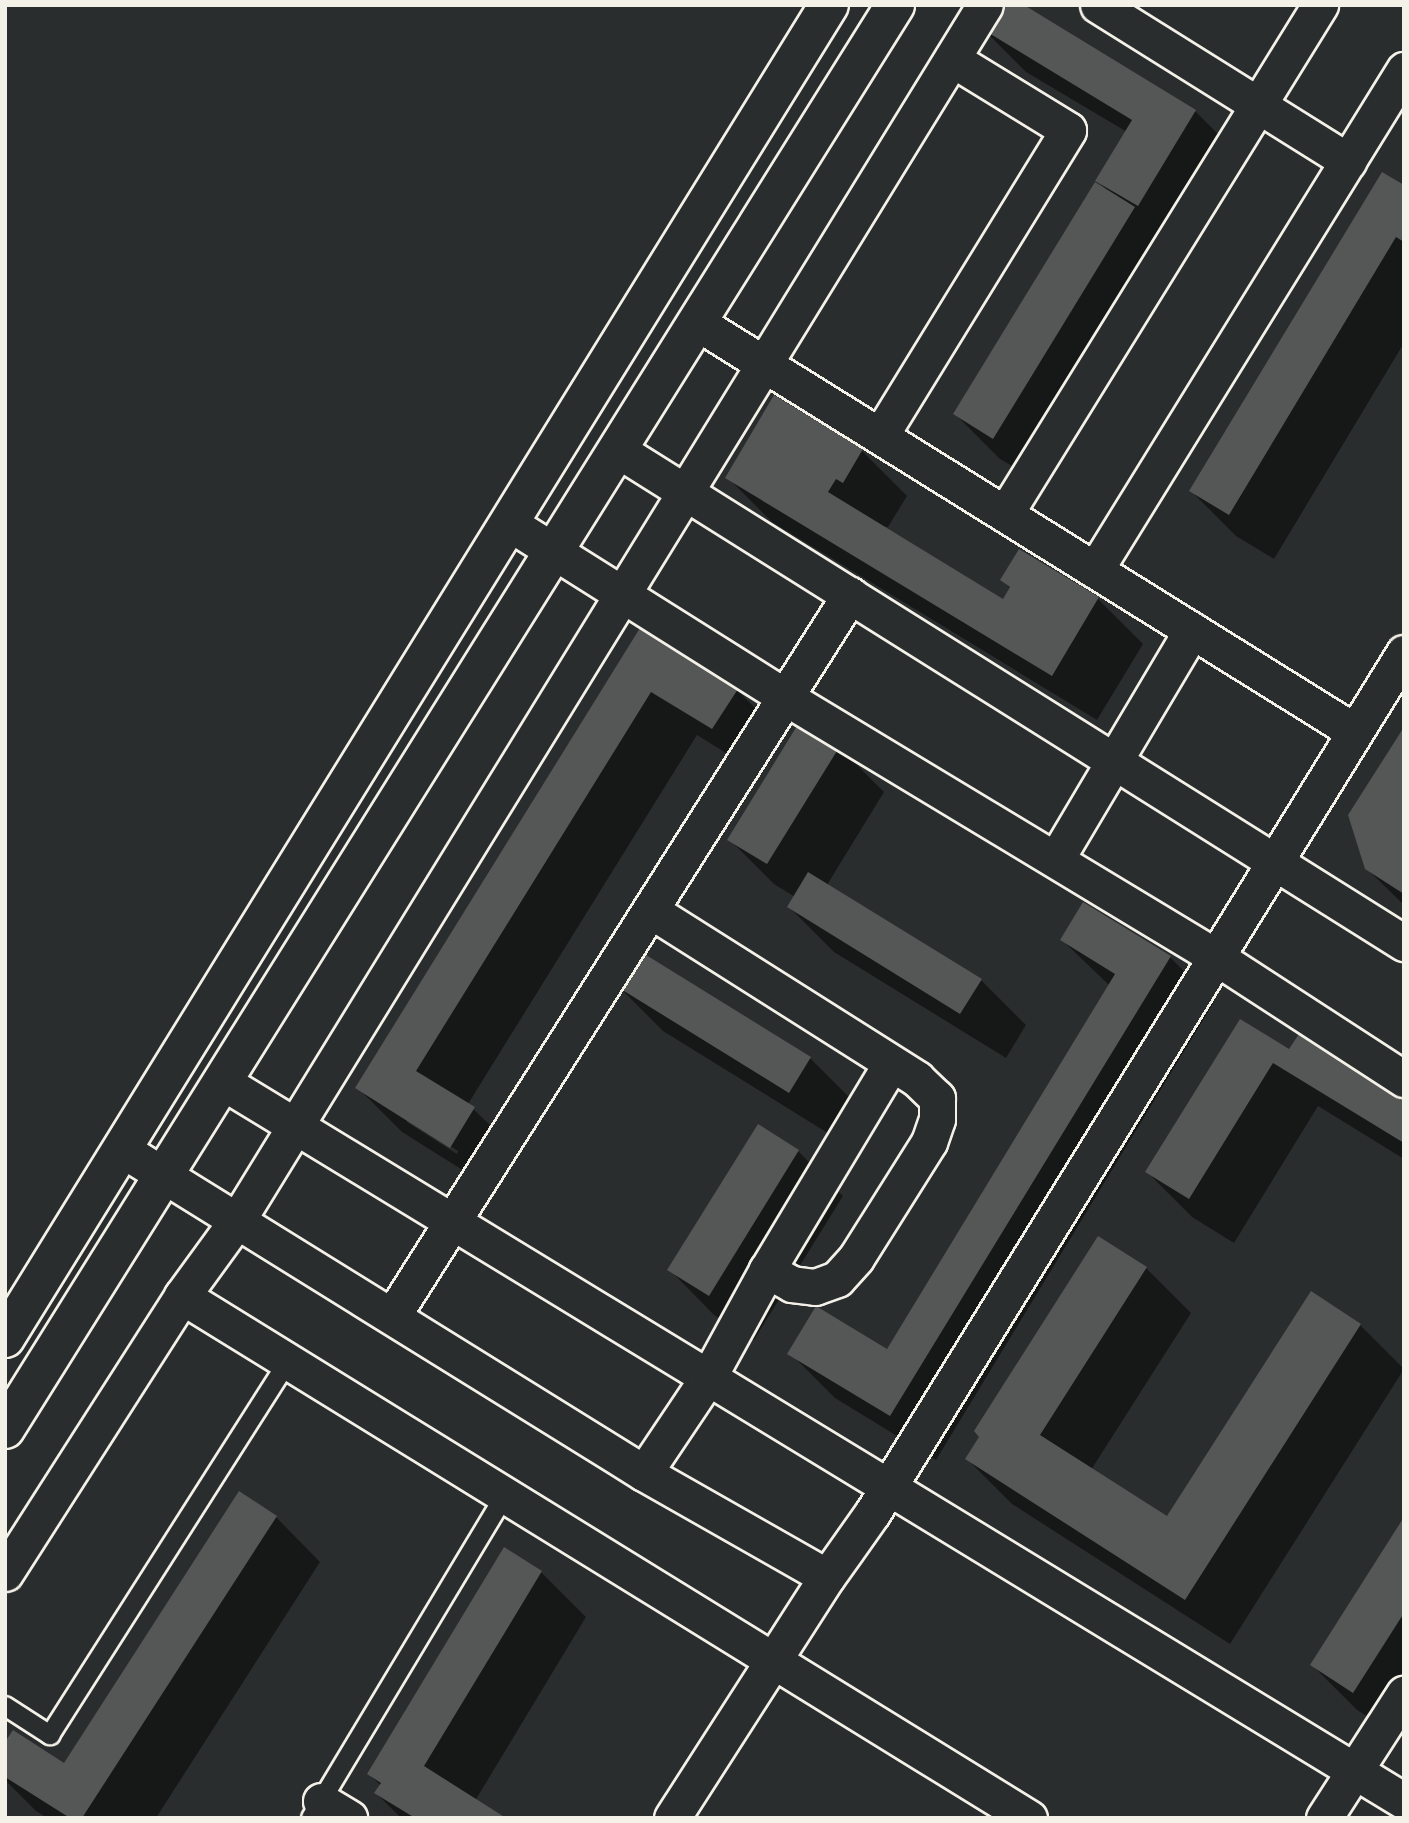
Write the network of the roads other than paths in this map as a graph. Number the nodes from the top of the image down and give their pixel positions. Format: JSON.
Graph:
{"nodes":[{"id":1,"x":829,"y":5,"type":"edge"},
{"id":2,"x":895,"y":5,"type":"edge"},
{"id":3,"x":985,"y":5,"type":"edge"},
{"id":4,"x":1098,"y":5,"type":"edge"},
{"id":5,"x":1320,"y":5,"type":"edge"},
{"id":6,"x":952,"y":59,"type":"junction"},
{"id":7,"x":1404,"y":70,"type":"edge"},
{"id":8,"x":1258,"y":105,"type":"junction"},
{"id":9,"x":1391,"y":119,"type":"edge"},
{"id":10,"x":1348,"y":161,"type":"junction"},
{"id":11,"x":698,"y":323,"type":"junction"},
{"id":12,"x":764,"y":365,"type":"junction"},
{"id":13,"x":880,"y":436,"type":"junction"},
{"id":14,"x":618,"y":450,"type":"junction"},
{"id":15,"x":687,"y":493,"type":"junction"},
{"id":16,"x":1005,"y":514,"type":"junction"},
{"id":17,"x":509,"y":523,"type":"junction"},
{"id":18,"x":556,"y":552,"type":"junction"},
{"id":19,"x":1095,"y":570,"type":"junction"},
{"id":20,"x":622,"y":595,"type":"junction"},
{"id":21,"x":850,"y":595,"type":"junction"},
{"id":22,"x":1192,"y":630,"type":"junction"},
{"id":23,"x":1404,"y":653,"type":"edge"},
{"id":24,"x":785,"y":697,"type":"junction"},
{"id":25,"x":1355,"y":732,"type":"junction"},
{"id":26,"x":1116,"y":762,"type":"junction"},
{"id":27,"x":1056,"y":859,"type":"junction"},
{"id":28,"x":1277,"y":863,"type":"junction"},
{"id":29,"x":650,"y":910,"type":"junction"},
{"id":30,"x":1404,"y":943,"type":"edge"},
{"id":31,"x":1216,"y":957,"type":"junction"},
{"id":32,"x":891,"y":1064,"type":"junction"},
{"id":33,"x":1404,"y":1079,"type":"edge"},
{"id":34,"x":223,"y":1082,"type":"junction"},
{"id":35,"x":295,"y":1126,"type":"junction"},
{"id":36,"x":123,"y":1150,"type":"junction"},
{"id":37,"x":164,"y":1173,"type":"junction"},
{"id":38,"x":238,"y":1219,"type":"junction"},
{"id":39,"x":453,"y":1222,"type":"junction"},
{"id":40,"x":767,"y":1269,"type":"junction"},
{"id":41,"x":181,"y":1296,"type":"junction"},
{"id":42,"x":393,"y":1315,"type":"junction"},
{"id":43,"x":5,"y":1339,"type":"edge"},
{"id":44,"x":288,"y":1361,"type":"junction"},
{"id":45,"x":709,"y":1376,"type":"junction"},
{"id":46,"x":5,"y":1429,"type":"edge"},
{"id":47,"x":644,"y":1473,"type":"junction"},
{"id":48,"x":888,"y":1487,"type":"junction"},
{"id":49,"x":505,"y":1495,"type":"junction"},
{"id":50,"x":5,"y":1573,"type":"edge"},
{"id":51,"x":827,"y":1577,"type":"junction"},
{"id":52,"x":771,"y":1659,"type":"junction"},
{"id":53,"x":1404,"y":1693,"type":"edge"},
{"id":54,"x":5,"y":1706,"type":"edge"},
{"id":55,"x":1354,"y":1771,"type":"junction"},
{"id":56,"x":1404,"y":1801,"type":"edge"},
{"id":57,"x":327,"y":1812,"type":"edge"},
{"id":58,"x":672,"y":1818,"type":"edge"},
{"id":59,"x":1029,"y":1818,"type":"edge"},
{"id":60,"x":1324,"y":1818,"type":"edge"}],
"edges":[{"from":1,"to":17,"type":"main road"},
{"from":2,"to":11,"type":"main road"},
{"from":3,"to":6,"type":"street"},
{"from":4,"to":8,"type":"street"},
{"from":5,"to":8,"type":"street"},
{"from":6,"to":12,"type":"street"},
{"from":6,"to":13,"type":"street"},
{"from":7,"to":9,"type":"street"},
{"from":8,"to":10,"type":"street"},
{"from":8,"to":16,"type":"street"},
{"from":9,"to":10,"type":"street"},
{"from":10,"to":19,"type":"street"},
{"from":11,"to":12,"type":"street"},
{"from":11,"to":14,"type":"main road"},
{"from":12,"to":13,"type":"street"},
{"from":12,"to":15,"type":"street"},
{"from":13,"to":16,"type":"street"},
{"from":14,"to":15,"type":"street"},
{"from":14,"to":18,"type":"main road"},
{"from":15,"to":20,"type":"street"},
{"from":15,"to":21,"type":"street"},
{"from":16,"to":19,"type":"street"},
{"from":17,"to":18,"type":"street"},
{"from":17,"to":36,"type":"main road"},
{"from":18,"to":20,"type":"street"},
{"from":18,"to":34,"type":"main road"},
{"from":19,"to":22,"type":"street"},
{"from":20,"to":24,"type":"street"},
{"from":20,"to":35,"type":"street"},
{"from":21,"to":24,"type":"street"},
{"from":21,"to":26,"type":"street"},
{"from":22,"to":25,"type":"street"},
{"from":22,"to":26,"type":"street"},
{"from":23,"to":25,"type":"street"},
{"from":24,"to":27,"type":"street"},
{"from":24,"to":29,"type":"street"},
{"from":25,"to":28,"type":"street"},
{"from":26,"to":27,"type":"street"},
{"from":26,"to":28,"type":"street"},
{"from":27,"to":31,"type":"street"},
{"from":28,"to":30,"type":"street"},
{"from":28,"to":31,"type":"street"},
{"from":29,"to":32,"type":"street"},
{"from":29,"to":39,"type":"street"},
{"from":31,"to":33,"type":"street"},
{"from":31,"to":48,"type":"street"},
{"from":32,"to":40,"type":"street"},
{"from":32,"to":40,"type":"street"},
{"from":34,"to":35,"type":"street"},
{"from":34,"to":37,"type":"main road"},
{"from":35,"to":38,"type":"street"},
{"from":35,"to":39,"type":"street"},
{"from":36,"to":37,"type":"street"},
{"from":36,"to":43,"type":"main road"},
{"from":37,"to":38,"type":"street"},
{"from":37,"to":46,"type":"main road"},
{"from":38,"to":41,"type":"street"},
{"from":38,"to":42,"type":"street"},
{"from":39,"to":42,"type":"street"},
{"from":39,"to":45,"type":"street"},
{"from":40,"to":45,"type":"street"},
{"from":41,"to":44,"type":"street"},
{"from":41,"to":50,"type":"street"},
{"from":42,"to":47,"type":"street"},
{"from":44,"to":49,"type":"street"},
{"from":44,"to":54,"type":"lane"},
{"from":45,"to":47,"type":"street"},
{"from":45,"to":48,"type":"street"},
{"from":47,"to":51,"type":"street"},
{"from":48,"to":51,"type":"street"},
{"from":48,"to":55,"type":"street"},
{"from":49,"to":52,"type":"street"},
{"from":49,"to":57,"type":"lane"},
{"from":51,"to":52,"type":"street"},
{"from":52,"to":58,"type":"street"},
{"from":52,"to":59,"type":"street"},
{"from":53,"to":55,"type":"street"},
{"from":55,"to":56,"type":"street"},
{"from":55,"to":60,"type":"street"}]}
